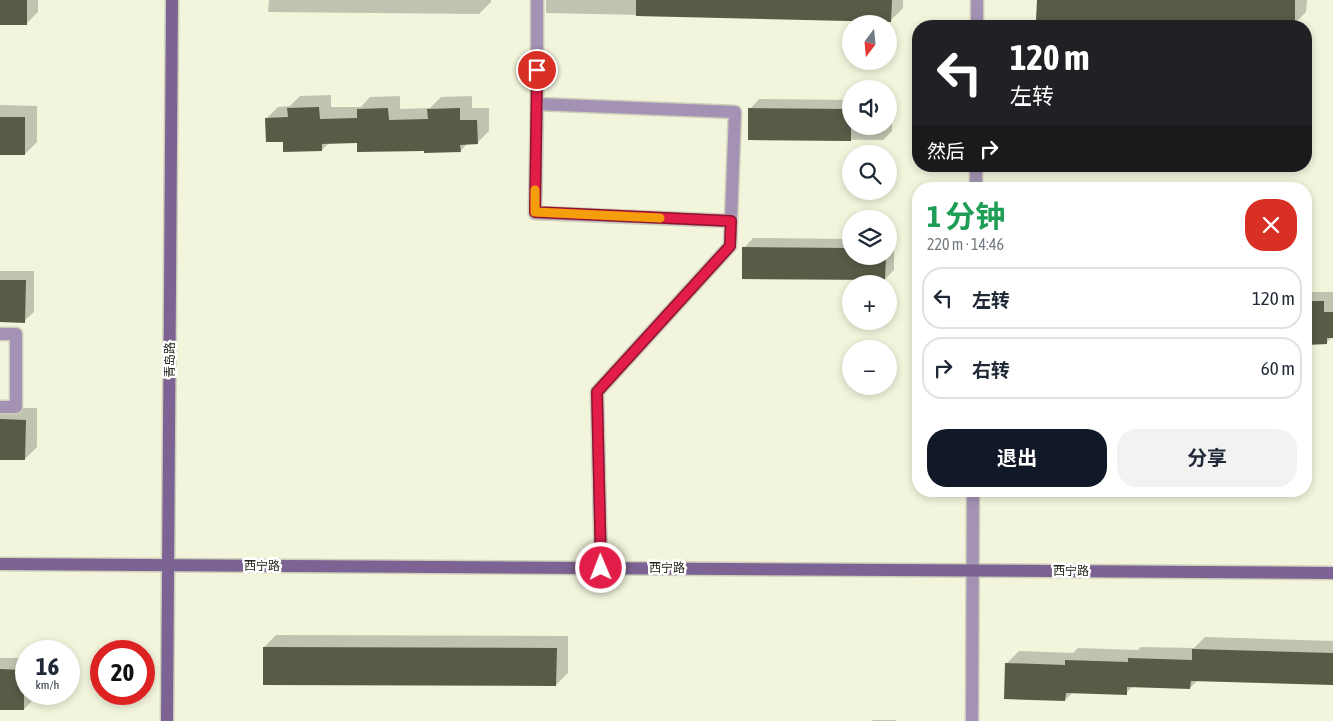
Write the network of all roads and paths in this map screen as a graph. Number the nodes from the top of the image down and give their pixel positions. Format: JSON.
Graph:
{"nodes":[{"id":1,"x":172,"y":0,"type":"edge"},
{"id":2,"x":537,"y":0,"type":"edge"},
{"id":3,"x":977,"y":0,"type":"edge"},
{"id":4,"x":977,"y":20,"type":"edge"},
{"id":5,"x":537,"y":104,"type":"junction"},
{"id":6,"x":731,"y":221,"type":"junction"},
{"id":7,"x":0,"y":334,"type":"edge"},
{"id":8,"x":0,"y":407,"type":"edge"},
{"id":9,"x":973,"y":497,"type":"edge"},
{"id":10,"x":0,"y":564,"type":"edge"},
{"id":11,"x":168,"y":565,"type":"junction"},
{"id":12,"x":601,"y":568,"type":"junction"},
{"id":13,"x":972,"y":570,"type":"junction"},
{"id":14,"x":1333,"y":573,"type":"edge"},
{"id":15,"x":167,"y":721,"type":"edge"},
{"id":16,"x":972,"y":721,"type":"edge"}],
"edges":[{"from":1,"to":11,"type":"street","name":"青岛路"},
{"from":2,"to":5,"type":"lane"},
{"from":3,"to":4,"type":"lane"},
{"from":5,"to":6,"type":"lane"},
{"from":5,"to":6,"type":"lane"},
{"from":6,"to":12,"type":"lane"},
{"from":7,"to":8,"type":"lane"},
{"from":9,"to":13,"type":"lane"},
{"from":10,"to":11,"type":"street","name":"西宁路"},
{"from":11,"to":12,"type":"street","name":"西宁路"},
{"from":11,"to":15,"type":"street","name":"青岛路"},
{"from":12,"to":13,"type":"street","name":"西宁路"},
{"from":13,"to":14,"type":"street","name":"西宁路"},
{"from":13,"to":16,"type":"lane"}]}
